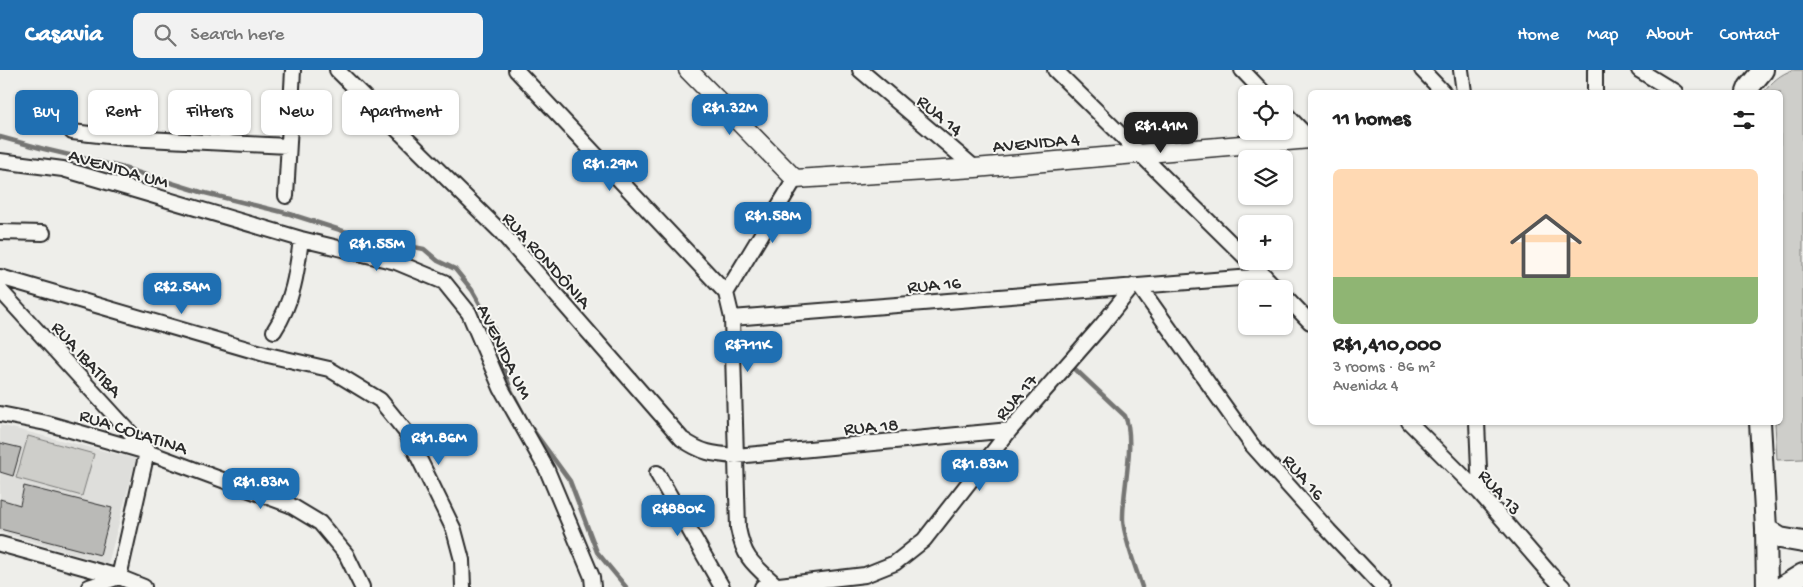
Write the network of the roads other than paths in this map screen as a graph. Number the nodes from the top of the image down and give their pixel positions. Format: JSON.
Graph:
{"nodes":[{"id":1,"x":293,"y":70,"type":"edge"},
{"id":2,"x":337,"y":70,"type":"edge"},
{"id":3,"x":516,"y":70,"type":"edge"},
{"id":4,"x":688,"y":70,"type":"edge"},
{"id":5,"x":860,"y":70,"type":"edge"},
{"id":6,"x":1055,"y":70,"type":"edge"},
{"id":7,"x":1242,"y":70,"type":"edge"},
{"id":8,"x":1422,"y":70,"type":"edge"},
{"id":9,"x":1461,"y":70,"type":"edge"},
{"id":10,"x":1595,"y":70,"type":"edge"},
{"id":11,"x":1639,"y":70,"type":"edge"},
{"id":12,"x":1740,"y":70,"type":"edge"},
{"id":13,"x":1764,"y":70,"type":"edge"},
{"id":14,"x":1256,"y":85,"type":"edge"},
{"id":15,"x":1441,"y":90,"type":"edge"},
{"id":16,"x":1464,"y":90,"type":"edge"},
{"id":17,"x":1594,"y":90,"type":"edge"},
{"id":18,"x":1672,"y":90,"type":"edge"},
{"id":19,"x":1742,"y":90,"type":"edge"},
{"id":20,"x":1748,"y":90,"type":"edge"},
{"id":21,"x":1293,"y":121,"type":"edge"},
{"id":22,"x":78,"y":133,"type":"edge"},
{"id":23,"x":1308,"y":137,"type":"edge"},
{"id":24,"x":1308,"y":139,"type":"edge"},
{"id":25,"x":288,"y":146,"type":"junction"},
{"id":26,"x":1140,"y":153,"type":"junction"},
{"id":27,"x":0,"y":161,"type":"edge"},
{"id":28,"x":976,"y":168,"type":"junction"},
{"id":29,"x":795,"y":179,"type":"junction"},
{"id":30,"x":286,"y":196,"type":"dead end"},
{"id":31,"x":0,"y":232,"type":"edge"},
{"id":32,"x":43,"y":233,"type":"dead end"},
{"id":33,"x":301,"y":239,"type":"junction"},
{"id":34,"x":1238,"y":250,"type":"edge"},
{"id":35,"x":1258,"y":270,"type":"edge"},
{"id":36,"x":1264,"y":276,"type":"junction"},
{"id":37,"x":0,"y":277,"type":"edge"},
{"id":38,"x":1268,"y":280,"type":"edge"},
{"id":39,"x":1136,"y":286,"type":"junction"},
{"id":40,"x":0,"y":290,"type":"edge"},
{"id":41,"x":726,"y":294,"type":"junction"},
{"id":42,"x":1293,"y":304,"type":"edge"},
{"id":43,"x":732,"y":318,"type":"junction"},
{"id":44,"x":1308,"y":320,"type":"edge"},
{"id":45,"x":274,"y":331,"type":"dead end"},
{"id":46,"x":0,"y":414,"type":"edge"},
{"id":47,"x":1413,"y":425,"type":"edge"},
{"id":48,"x":1477,"y":425,"type":"edge"},
{"id":49,"x":1760,"y":425,"type":"edge"},
{"id":50,"x":1010,"y":430,"type":"junction"},
{"id":51,"x":147,"y":452,"type":"junction"},
{"id":52,"x":736,"y":456,"type":"junction"},
{"id":53,"x":658,"y":473,"type":"dead end"},
{"id":54,"x":1480,"y":493,"type":"junction"},
{"id":55,"x":1766,"y":529,"type":"junction"},
{"id":56,"x":1803,"y":542,"type":"edge"},
{"id":57,"x":0,"y":544,"type":"edge"},
{"id":58,"x":1549,"y":574,"type":"junction"},
{"id":59,"x":1803,"y":574,"type":"edge"},
{"id":60,"x":119,"y":577,"type":"junction"},
{"id":61,"x":769,"y":586,"type":"edge"},
{"id":62,"x":89,"y":587,"type":"edge"},
{"id":63,"x":144,"y":587,"type":"edge"},
{"id":64,"x":362,"y":587,"type":"edge"},
{"id":65,"x":463,"y":587,"type":"edge"},
{"id":66,"x":594,"y":587,"type":"edge"},
{"id":67,"x":722,"y":587,"type":"edge"},
{"id":68,"x":1382,"y":587,"type":"edge"},
{"id":69,"x":1543,"y":587,"type":"edge"},
{"id":70,"x":1563,"y":587,"type":"edge"},
{"id":71,"x":1767,"y":587,"type":"edge"},
{"id":72,"x":1782,"y":587,"type":"edge"}],
"edges":[{"from":1,"to":25,"type":"street"},
{"from":2,"to":52,"type":"street","name":"RUA RONDÔNIA"},
{"from":3,"to":41,"type":"street"},
{"from":4,"to":29,"type":"street"},
{"from":5,"to":28,"type":"street","name":"RUA 14"},
{"from":6,"to":26,"type":"street"},
{"from":7,"to":14,"type":"street"},
{"from":8,"to":15,"type":"street"},
{"from":9,"to":16,"type":"street"},
{"from":10,"to":17,"type":"street"},
{"from":11,"to":18,"type":"street"},
{"from":12,"to":19,"type":"main road"},
{"from":13,"to":20,"type":"main road"},
{"from":21,"to":23,"type":"street"},
{"from":22,"to":25,"type":"street"},
{"from":24,"to":26,"type":"street","name":"AVENIDA 4"},
{"from":25,"to":30,"type":"street"},
{"from":26,"to":28,"type":"street","name":"AVENIDA 4"},
{"from":26,"to":34,"type":"street"},
{"from":27,"to":33,"type":"street","name":"AVENIDA UM"},
{"from":28,"to":29,"type":"street","name":"AVENIDA 4"},
{"from":29,"to":41,"type":"street"},
{"from":31,"to":32,"type":"street"},
{"from":33,"to":45,"type":"street"},
{"from":33,"to":66,"type":"street","name":"AVENIDA UM"},
{"from":35,"to":36,"type":"street"},
{"from":36,"to":38,"type":"street"},
{"from":36,"to":39,"type":"street","name":"RUA 16"},
{"from":37,"to":65,"type":"street"},
{"from":39,"to":43,"type":"street","name":"RUA 16"},
{"from":39,"to":50,"type":"street","name":"RUA 17"},
{"from":39,"to":68,"type":"street","name":"RUA 16"},
{"from":40,"to":51,"type":"street","name":"RUA IBATIBA"},
{"from":41,"to":43,"type":"street"},
{"from":42,"to":44,"type":"street"},
{"from":43,"to":52,"type":"street"},
{"from":46,"to":51,"type":"street","name":"RUA COLATINA"},
{"from":47,"to":54,"type":"street","name":"RUA 13"},
{"from":48,"to":54,"type":"street"},
{"from":49,"to":55,"type":"main road"},
{"from":50,"to":52,"type":"street","name":"RUA 18"},
{"from":50,"to":61,"type":"street","name":"RUA 17"},
{"from":51,"to":60,"type":"street"},
{"from":51,"to":64,"type":"street","name":"RUA COLATINA"},
{"from":52,"to":61,"type":"street"},
{"from":53,"to":67,"type":"street"},
{"from":54,"to":58,"type":"street","name":"RUA 13"},
{"from":55,"to":56,"type":"main road"},
{"from":55,"to":71,"type":"main road"},
{"from":57,"to":60,"type":"street"},
{"from":58,"to":69,"type":"street"},
{"from":58,"to":70,"type":"street","name":"RUA 13"},
{"from":59,"to":72,"type":"main road"},
{"from":60,"to":62,"type":"street"},
{"from":60,"to":63,"type":"street"}]}
